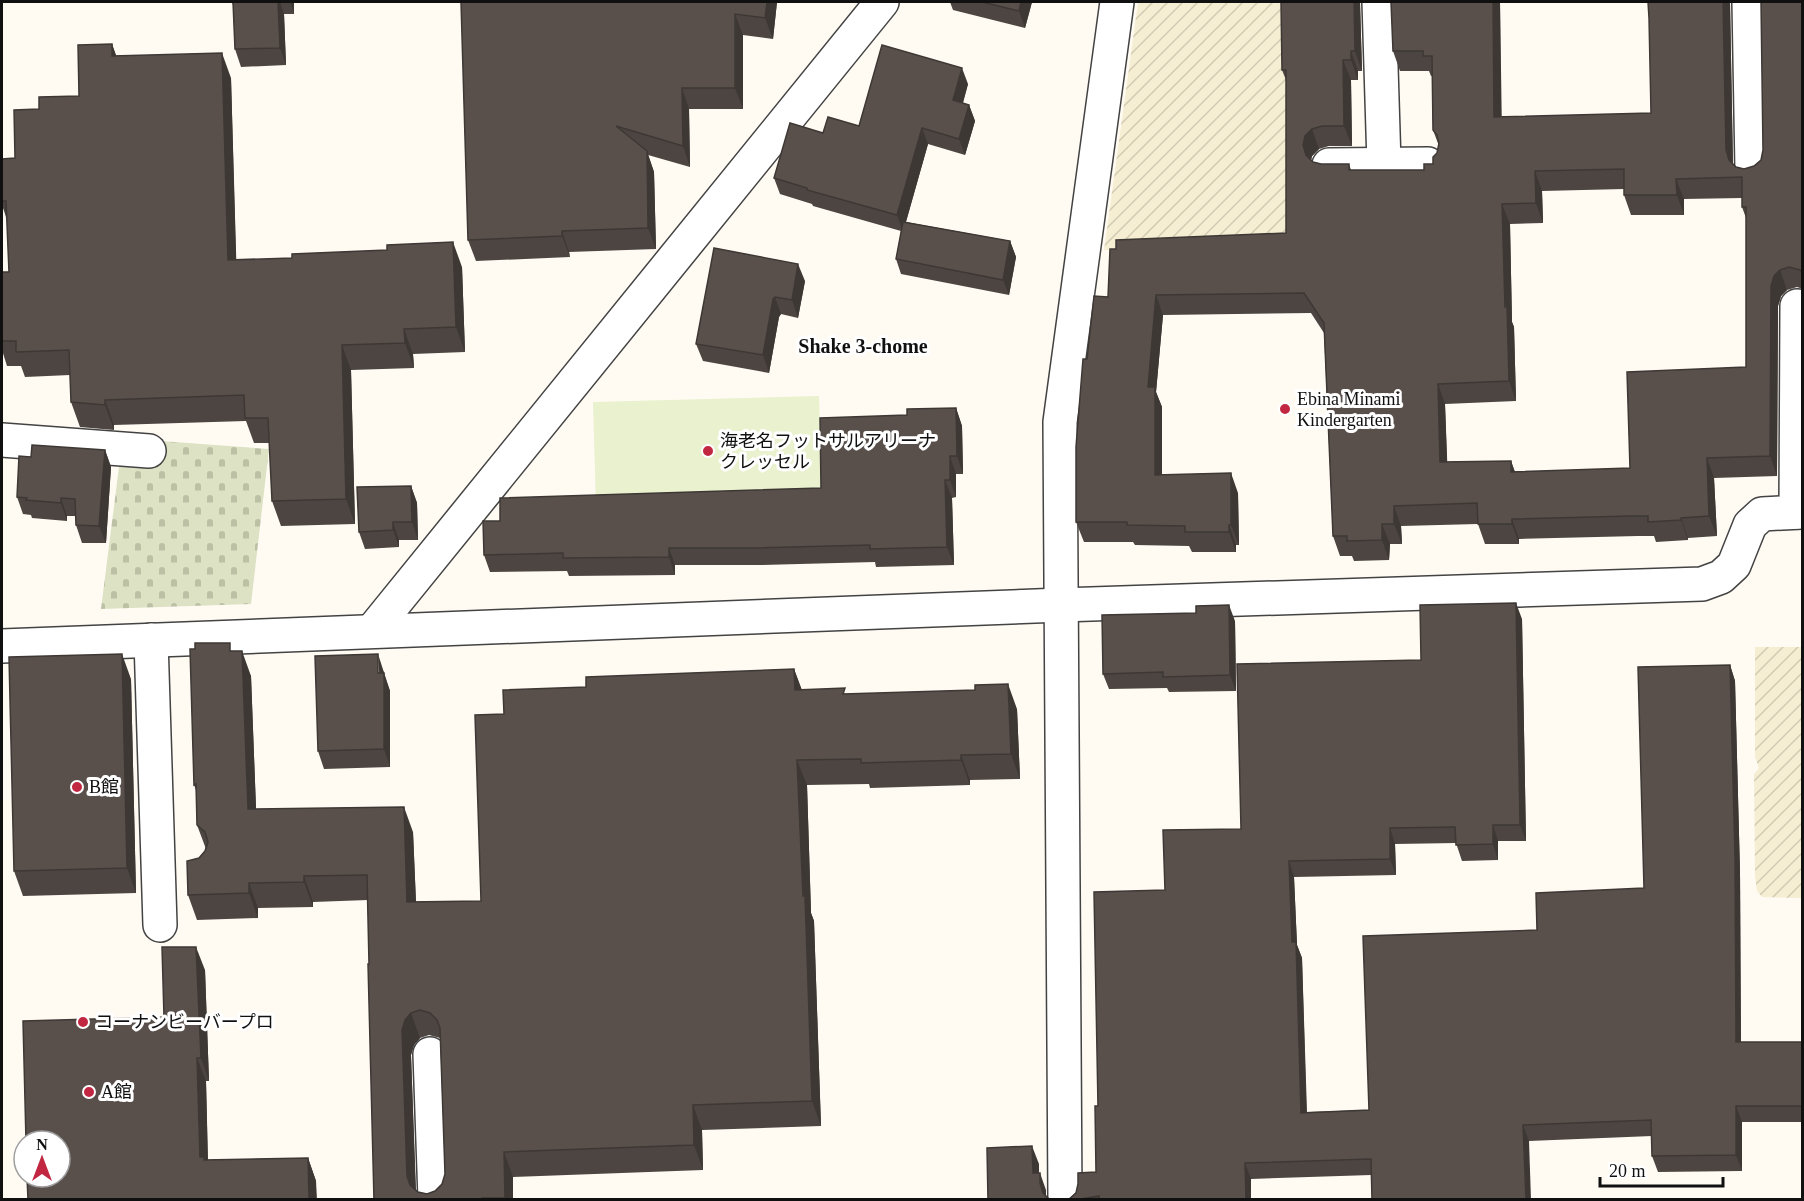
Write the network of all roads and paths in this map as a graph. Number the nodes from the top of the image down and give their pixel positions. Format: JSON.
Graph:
{"nodes":[{"id":1,"x":882,"y":2,"type":"edge"},
{"id":2,"x":1117,"y":2,"type":"edge"},
{"id":3,"x":1379,"y":2,"type":"edge"},
{"id":4,"x":1749,"y":2,"type":"edge"},
{"id":5,"x":1384,"y":164,"type":"junction"},
{"id":6,"x":1428,"y":164,"type":"edge"},
{"id":7,"x":1329,"y":165,"type":"edge"},
{"id":8,"x":1752,"y":170,"type":"edge"},
{"id":9,"x":1797,"y":306,"type":"dead end"},
{"id":10,"x":2,"y":440,"type":"edge"},
{"id":11,"x":149,"y":451,"type":"dead end"},
{"id":12,"x":1799,"y":512,"type":"edge"},
{"id":13,"x":1061,"y":605,"type":"junction"},
{"id":14,"x":372,"y":631,"type":"junction"},
{"id":15,"x":151,"y":640,"type":"junction"},
{"id":16,"x":2,"y":646,"type":"edge"},
{"id":17,"x":160,"y":925,"type":"dead end"},
{"id":18,"x":430,"y":1054,"type":"dead end"},
{"id":19,"x":435,"y":1200,"type":"edge"},
{"id":20,"x":1065,"y":1200,"type":"edge"}],
"edges":[{"from":1,"to":14,"type":"street"},
{"from":2,"to":13,"type":"street"},
{"from":3,"to":5,"type":"street"},
{"from":4,"to":8,"type":"street"},
{"from":5,"to":6,"type":"street"},
{"from":5,"to":7,"type":"street"},
{"from":9,"to":12,"type":"street"},
{"from":10,"to":11,"type":"street"},
{"from":12,"to":13,"type":"street"},
{"from":13,"to":14,"type":"street"},
{"from":13,"to":20,"type":"street"},
{"from":14,"to":15,"type":"street"},
{"from":15,"to":16,"type":"street"},
{"from":15,"to":17,"type":"street"},
{"from":18,"to":19,"type":"street"}]}
